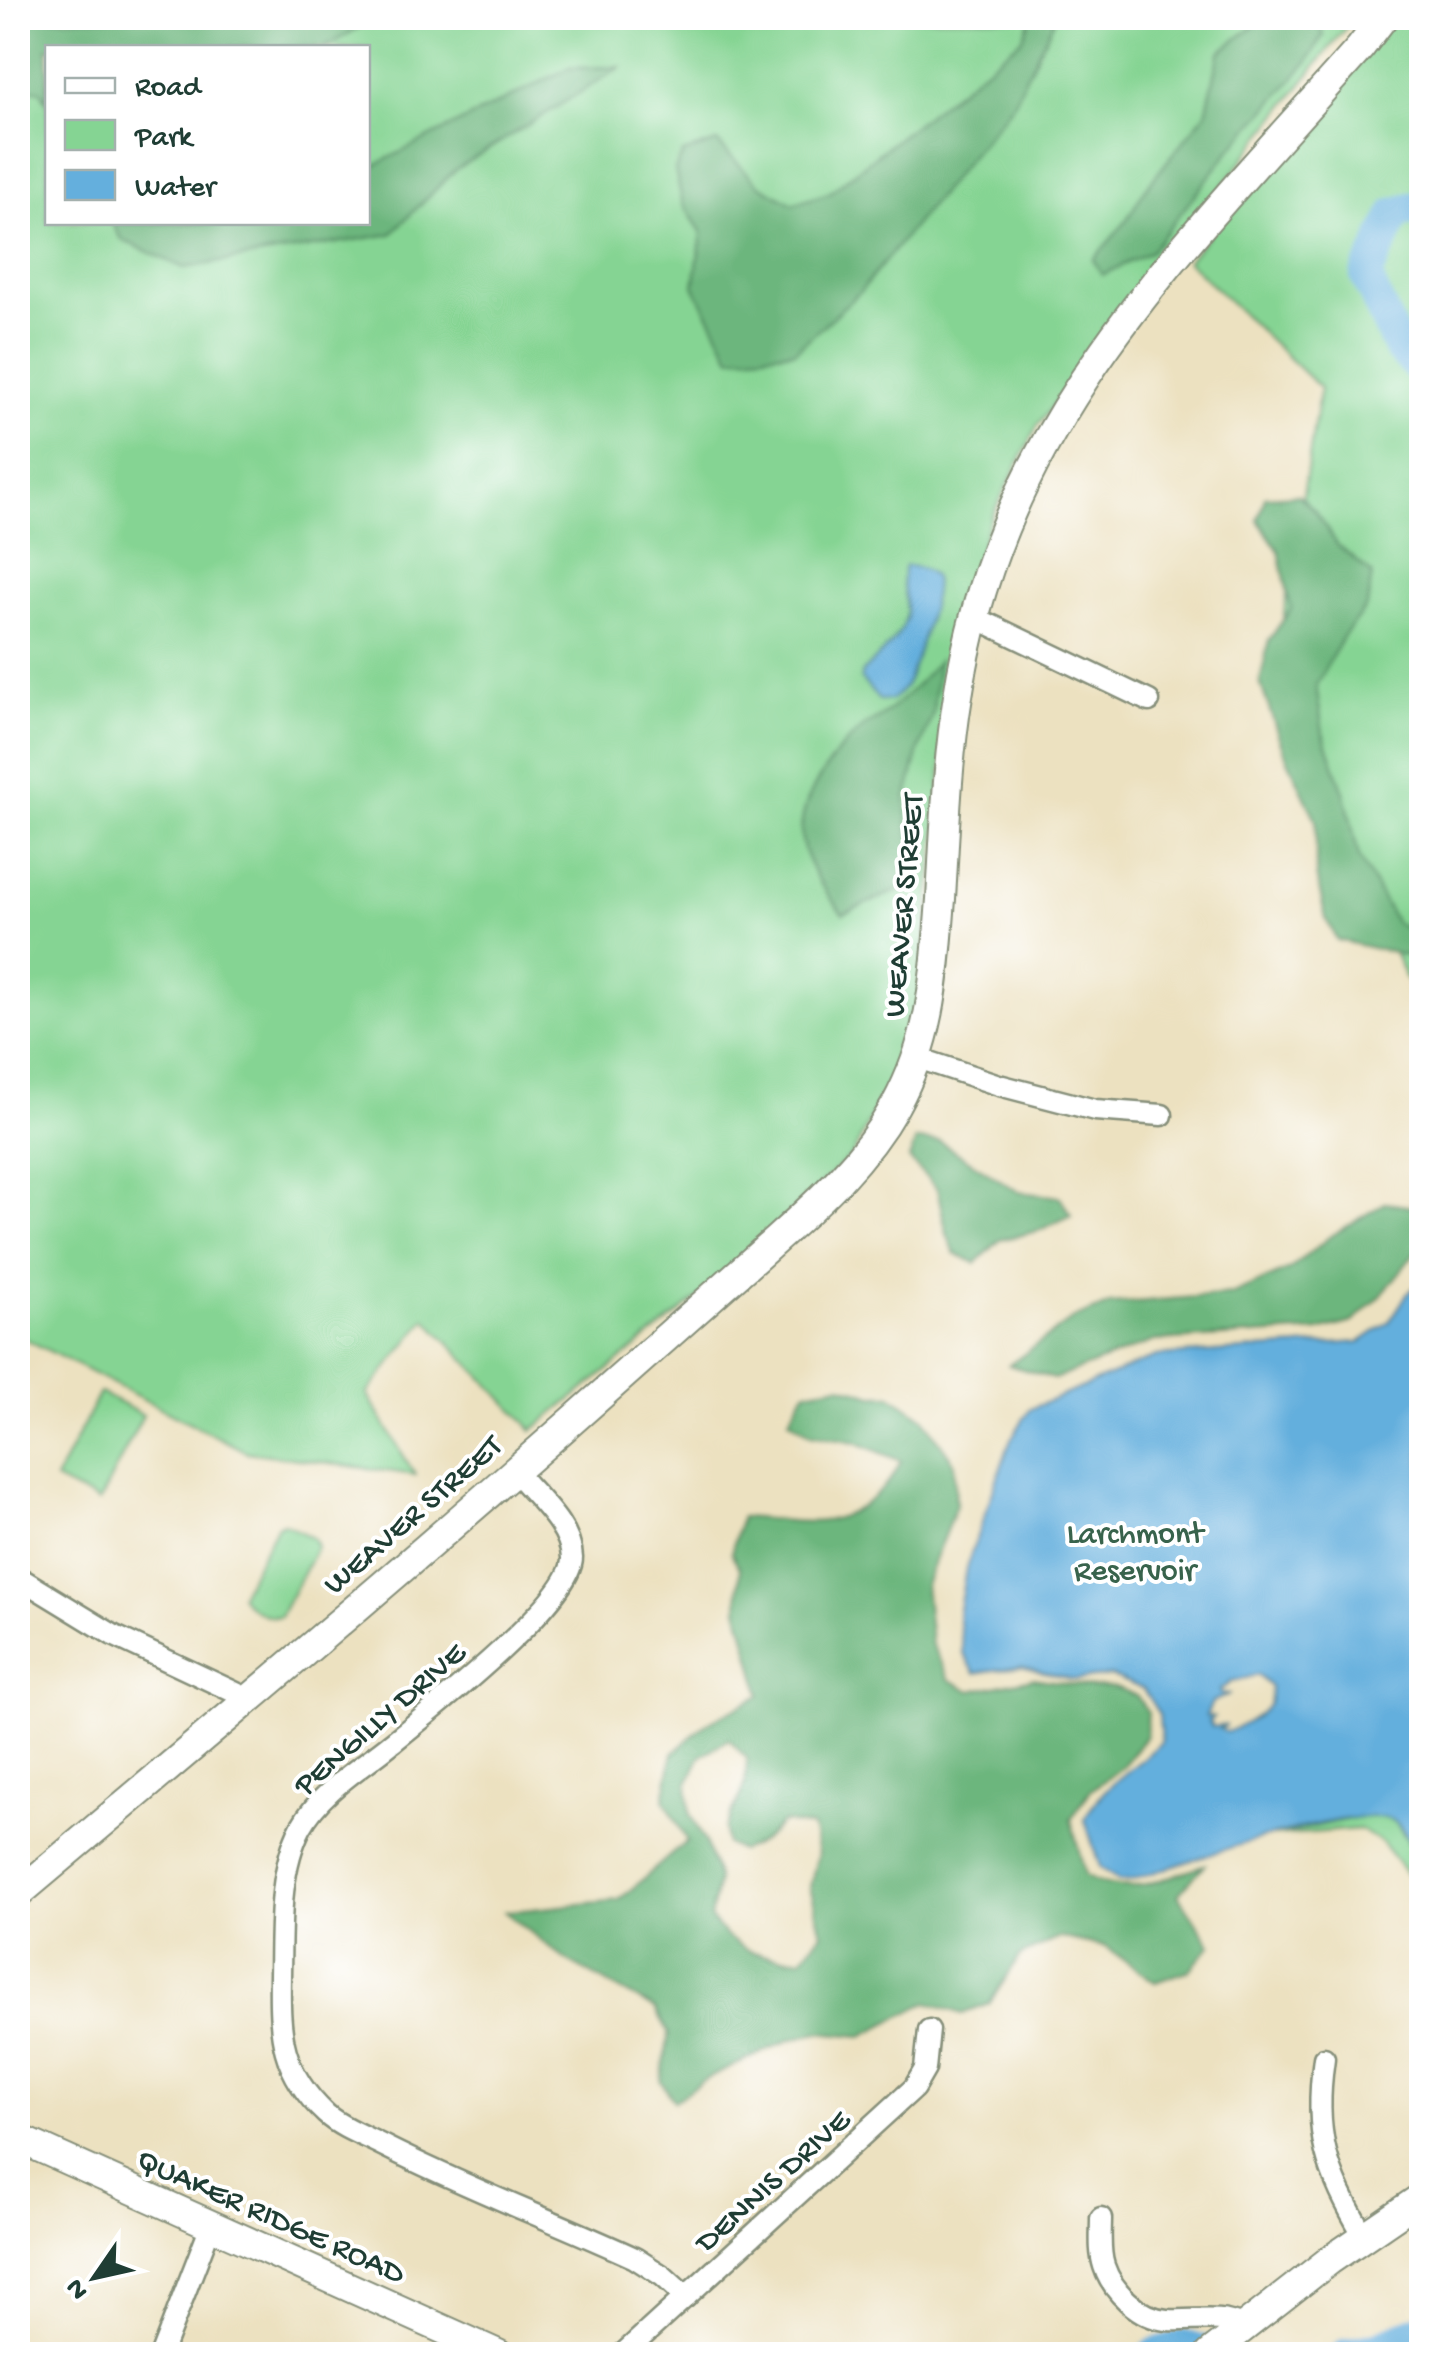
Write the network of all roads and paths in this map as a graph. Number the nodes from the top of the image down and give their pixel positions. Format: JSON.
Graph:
{"nodes":[{"id":1,"x":1382,"y":18,"type":"edge"},
{"id":2,"x":974,"y":617,"type":"junction"},
{"id":3,"x":1149,"y":700,"type":"dead end"},
{"id":4,"x":918,"y":1058,"type":"junction"},
{"id":5,"x":1162,"y":1115,"type":"dead end"},
{"id":6,"x":515,"y":1471,"type":"junction"},
{"id":7,"x":18,"y":1576,"type":"edge"},
{"id":8,"x":249,"y":1699,"type":"junction"},
{"id":9,"x":18,"y":1894,"type":"edge"},
{"id":10,"x":930,"y":2030,"type":"dead end"},
{"id":11,"x":1324,"y":2058,"type":"dead end"},
{"id":12,"x":18,"y":2138,"type":"edge"},
{"id":13,"x":1422,"y":2197,"type":"edge"},
{"id":14,"x":1100,"y":2218,"type":"dead end"},
{"id":15,"x":211,"y":2226,"type":"junction"},
{"id":16,"x":1364,"y":2236,"type":"junction"},
{"id":17,"x":686,"y":2298,"type":"junction"},
{"id":18,"x":1226,"y":2342,"type":"edge"},
{"id":19,"x":161,"y":2354,"type":"edge"},
{"id":20,"x":498,"y":2354,"type":"edge"},
{"id":21,"x":622,"y":2354,"type":"edge"}],
"edges":[{"from":1,"to":2,"type":"main road","name":"WEAVER STREET"},
{"from":2,"to":3,"type":"street"},
{"from":2,"to":4,"type":"main road","name":"WEAVER STREET"},
{"from":4,"to":5,"type":"street"},
{"from":4,"to":6,"type":"main road","name":"WEAVER STREET"},
{"from":6,"to":8,"type":"main road","name":"WEAVER STREET"},
{"from":6,"to":17,"type":"street","name":"PENGILLY DRIVE"},
{"from":7,"to":8,"type":"street"},
{"from":8,"to":9,"type":"main road","name":"WEAVER STREET"},
{"from":10,"to":17,"type":"street","name":"DENNIS DRIVE"},
{"from":11,"to":16,"type":"street"},
{"from":12,"to":15,"type":"main road","name":"QUAKER RIDGE ROAD"},
{"from":13,"to":16,"type":"main road"},
{"from":14,"to":18,"type":"street"},
{"from":15,"to":19,"type":"street"},
{"from":15,"to":20,"type":"main road","name":"QUAKER RIDGE ROAD"},
{"from":16,"to":18,"type":"main road"},
{"from":17,"to":21,"type":"street","name":"DENNIS DRIVE"}]}
